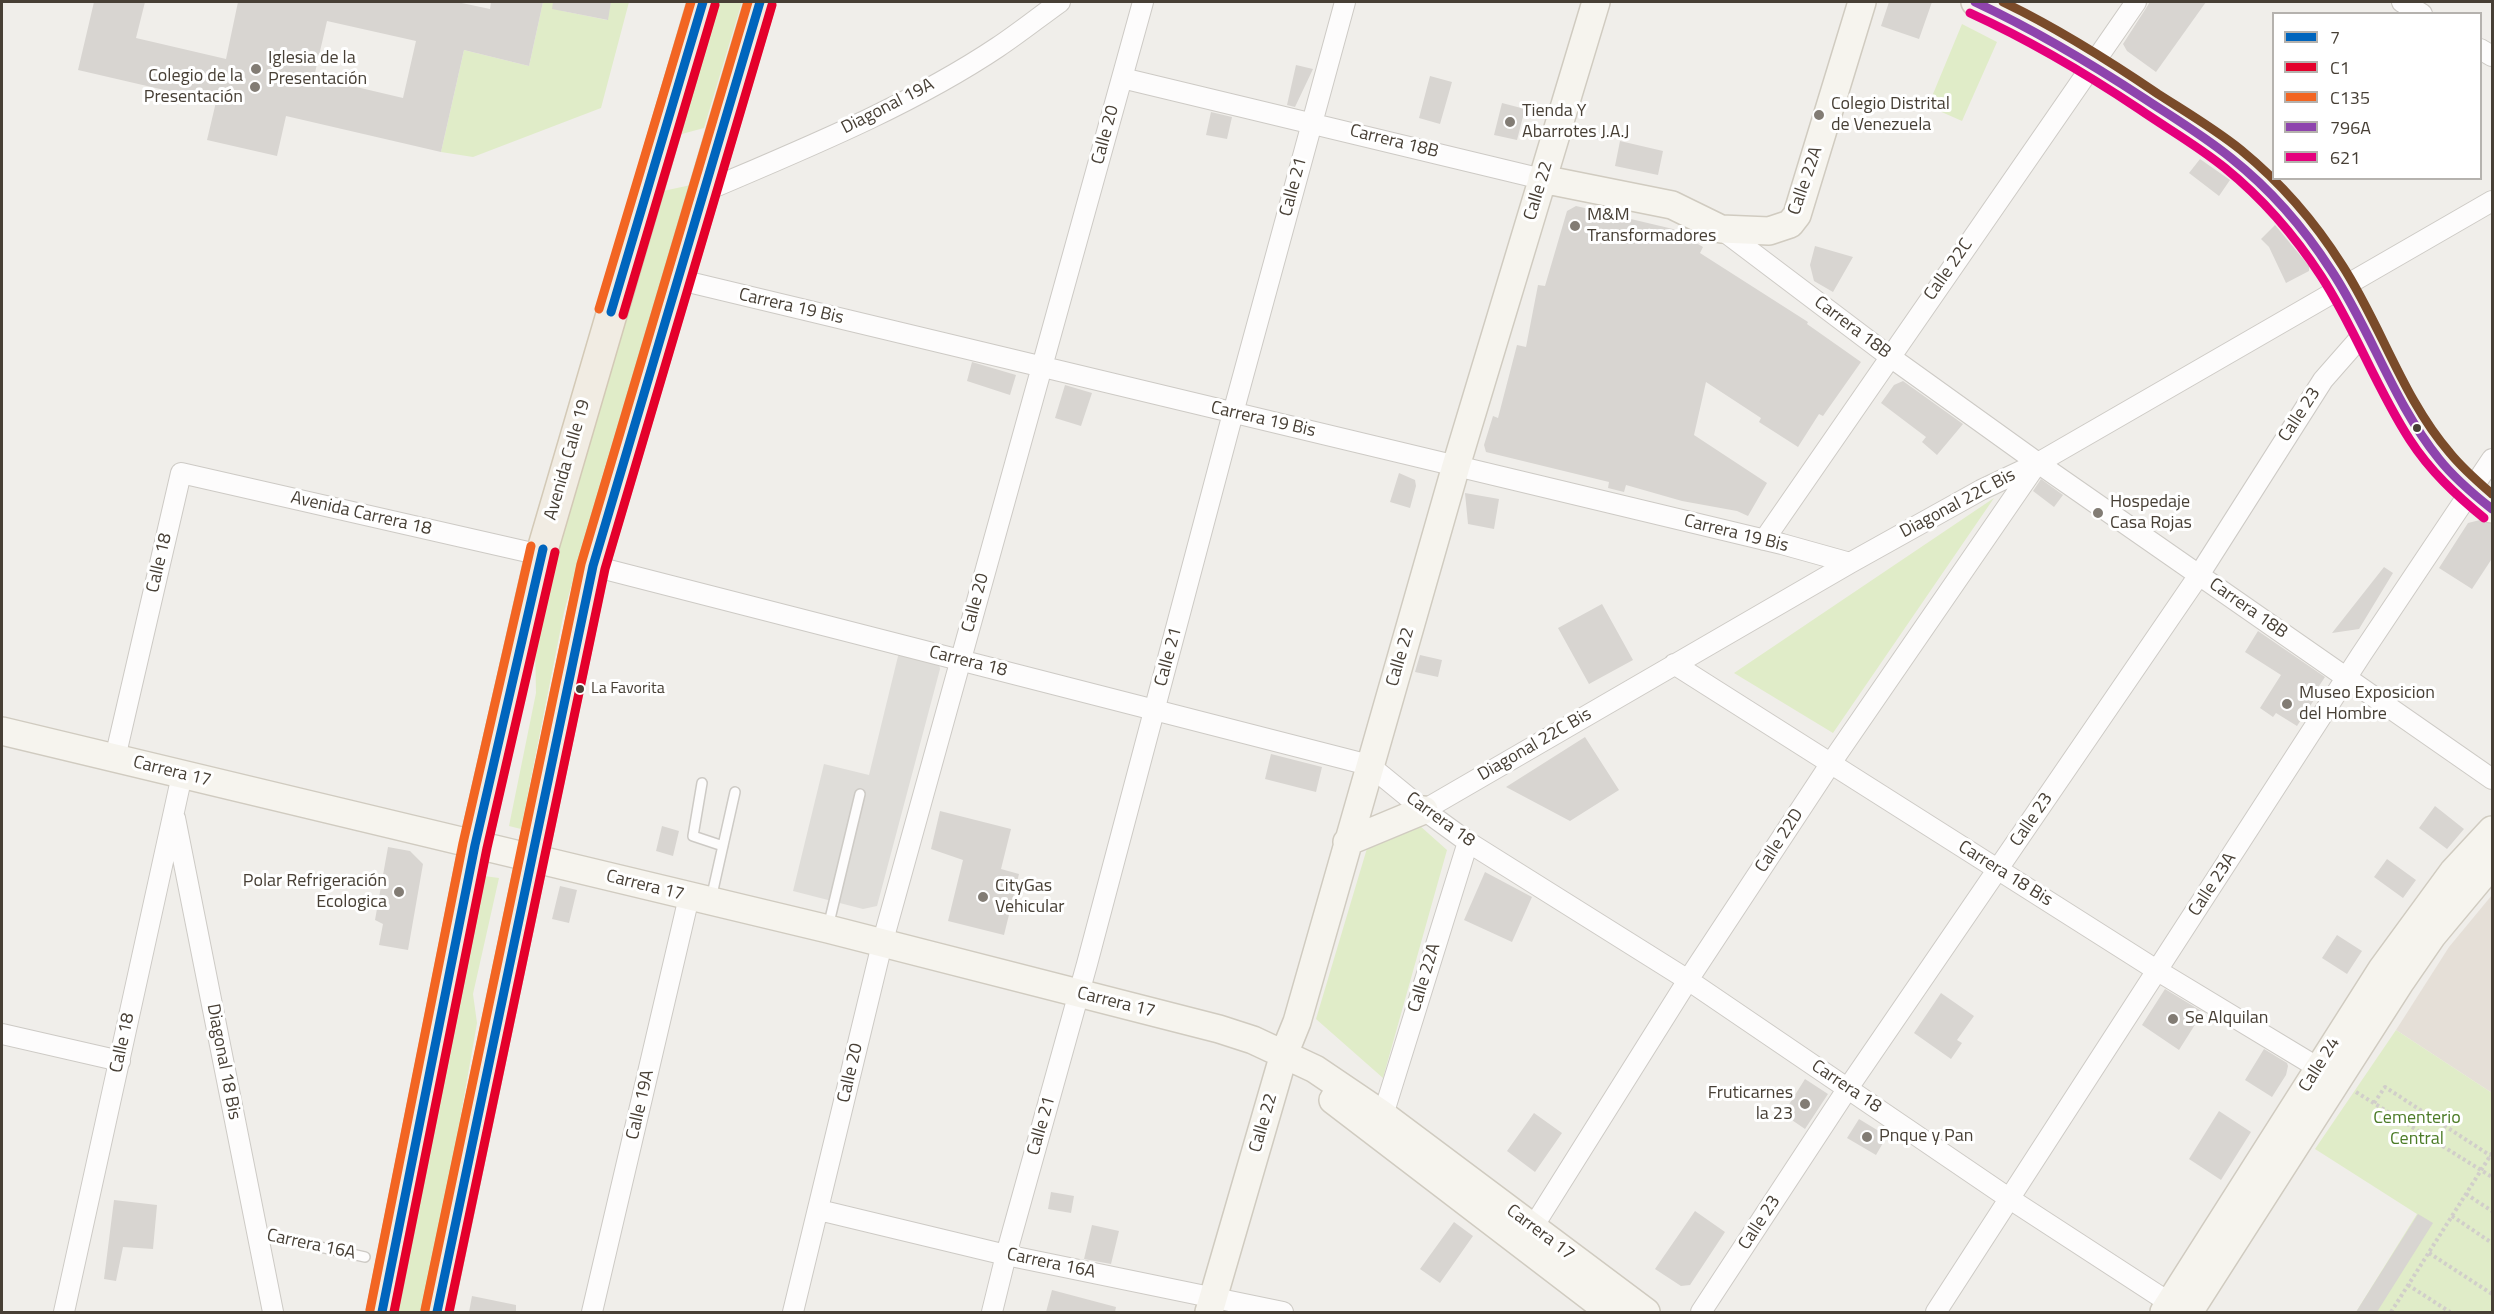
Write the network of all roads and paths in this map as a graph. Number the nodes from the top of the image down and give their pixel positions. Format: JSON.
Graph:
{"nodes":[{"id":1,"x":703,"y":2,"type":"edge"},
{"id":2,"x":760,"y":2,"type":"edge"},
{"id":3,"x":1060,"y":2,"type":"edge"},
{"id":4,"x":1143,"y":2,"type":"edge"},
{"id":5,"x":1345,"y":2,"type":"edge"},
{"id":6,"x":1596,"y":2,"type":"edge"},
{"id":7,"x":1862,"y":2,"type":"edge"},
{"id":8,"x":1975,"y":2,"type":"edge"},
{"id":9,"x":2136,"y":2,"type":"edge"},
{"id":10,"x":2402,"y":2,"type":"edge"},
{"id":11,"x":2419,"y":12,"type":"edge"},
{"id":12,"x":2092,"y":63,"type":"junction"},
{"id":13,"x":1122,"y":78,"type":"junction"},
{"id":14,"x":1311,"y":122,"type":"junction"},
{"id":15,"x":1542,"y":179,"type":"junction"},
{"id":16,"x":704,"y":192,"type":"junction"},
{"id":17,"x":2493,"y":201,"type":"edge"},
{"id":18,"x":1721,"y":229,"type":"junction"},
{"id":19,"x":676,"y":279,"type":"junction"},
{"id":20,"x":2343,"y":288,"type":"junction"},
{"id":21,"x":2366,"y":331,"type":"junction"},
{"id":22,"x":1889,"y":356,"type":"junction"},
{"id":23,"x":1042,"y":367,"type":"junction"},
{"id":24,"x":1233,"y":413,"type":"junction"},
{"id":25,"x":2493,"y":459,"type":"edge"},
{"id":26,"x":2037,"y":463,"type":"junction"},
{"id":27,"x":1456,"y":466,"type":"junction"},
{"id":28,"x":181,"y":473,"type":"joint"},
{"id":29,"x":2470,"y":493,"type":"junction"},
{"id":30,"x":2493,"y":509,"type":"edge"},
{"id":31,"x":1773,"y":542,"type":"junction"},
{"id":32,"x":541,"y":555,"type":"junction"},
{"id":33,"x":1850,"y":563,"type":"junction"},
{"id":34,"x":592,"y":566,"type":"junction"},
{"id":35,"x":2199,"y":574,"type":"junction"},
{"id":36,"x":960,"y":660,"type":"junction"},
{"id":37,"x":1674,"y":664,"type":"junction"},
{"id":38,"x":2347,"y":678,"type":"junction"},
{"id":39,"x":1156,"y":710,"type":"junction"},
{"id":40,"x":2,"y":731,"type":"edge"},
{"id":41,"x":115,"y":758,"type":"junction"},
{"id":42,"x":1831,"y":763,"type":"junction"},
{"id":43,"x":1369,"y":765,"type":"junction"},
{"id":44,"x":182,"y":774,"type":"junction"},
{"id":45,"x":2493,"y":779,"type":"edge"},
{"id":46,"x":702,"y":783,"type":"dead end"},
{"id":47,"x":735,"y":792,"type":"dead end"},
{"id":48,"x":860,"y":794,"type":"dead end"},
{"id":49,"x":1424,"y":810,"type":"junction"},
{"id":50,"x":174,"y":811,"type":"junction"},
{"id":51,"x":2493,"y":830,"type":"edge"},
{"id":52,"x":1347,"y":842,"type":"junction"},
{"id":53,"x":1468,"y":842,"type":"junction"},
{"id":54,"x":475,"y":845,"type":"junction"},
{"id":55,"x":723,"y":846,"type":"junction"},
{"id":56,"x":530,"y":858,"type":"junction"},
{"id":57,"x":2493,"y":864,"type":"edge"},
{"id":58,"x":1998,"y":870,"type":"junction"},
{"id":59,"x":700,"y":899,"type":"junction"},
{"id":60,"x":828,"y":929,"type":"junction"},
{"id":61,"x":882,"y":944,"type":"junction"},
{"id":62,"x":2158,"y":971,"type":"junction"},
{"id":63,"x":1688,"y":980,"type":"junction"},
{"id":64,"x":1079,"y":994,"type":"junction"},
{"id":65,"x":2,"y":1034,"type":"edge"},
{"id":66,"x":1284,"y":1054,"type":"junction"},
{"id":67,"x":120,"y":1061,"type":"junction"},
{"id":68,"x":2337,"y":1080,"type":"junction"},
{"id":69,"x":1848,"y":1088,"type":"junction"},
{"id":70,"x":2374,"y":1103,"type":"junction"},
{"id":71,"x":1383,"y":1115,"type":"junction"},
{"id":72,"x":2492,"y":1155,"type":"edge"},
{"id":73,"x":2482,"y":1170,"type":"junction"},
{"id":74,"x":2493,"y":1177,"type":"edge"},
{"id":75,"x":2466,"y":1194,"type":"junction"},
{"id":76,"x":2010,"y":1199,"type":"junction"},
{"id":77,"x":819,"y":1210,"type":"junction"},
{"id":78,"x":2493,"y":1211,"type":"edge"},
{"id":79,"x":2452,"y":1216,"type":"junction"},
{"id":80,"x":1533,"y":1227,"type":"junction"},
{"id":81,"x":257,"y":1233,"type":"junction"},
{"id":82,"x":2493,"y":1243,"type":"edge"},
{"id":83,"x":2428,"y":1253,"type":"junction"},
{"id":84,"x":1006,"y":1255,"type":"junction"},
{"id":85,"x":365,"y":1257,"type":"dead end"},
{"id":86,"x":2409,"y":1285,"type":"junction"},
{"id":87,"x":2493,"y":1294,"type":"edge"},
{"id":88,"x":1211,"y":1305,"type":"edge"},
{"id":89,"x":2177,"y":1310,"type":"edge"},
{"id":90,"x":64,"y":1312,"type":"edge"},
{"id":91,"x":273,"y":1312,"type":"edge"},
{"id":92,"x":382,"y":1312,"type":"edge"},
{"id":93,"x":437,"y":1312,"type":"edge"},
{"id":94,"x":592,"y":1312,"type":"edge"},
{"id":95,"x":793,"y":1312,"type":"edge"},
{"id":96,"x":992,"y":1312,"type":"edge"},
{"id":97,"x":1284,"y":1312,"type":"edge"},
{"id":98,"x":1610,"y":1312,"type":"edge"},
{"id":99,"x":1646,"y":1312,"type":"edge"},
{"id":100,"x":1701,"y":1312,"type":"edge"},
{"id":101,"x":1936,"y":1312,"type":"edge"},
{"id":102,"x":2391,"y":1312,"type":"edge"},
{"id":103,"x":2450,"y":1312,"type":"edge"}],
"edges":[{"from":1,"to":32,"type":"main road","name":"Avenida Calle 19"},
{"from":2,"to":16,"type":"main road"},
{"from":3,"to":16,"type":"street","name":"Diagonal 19A"},
{"from":4,"to":13,"type":"street","name":"Calle 20"},
{"from":5,"to":14,"type":"street","name":"Calle 21"},
{"from":6,"to":15,"type":"street","name":"Calle 22"},
{"from":7,"to":18,"type":"street","name":"Calle 22A"},
{"from":8,"to":12,"type":"street"},
{"from":9,"to":12,"type":"street","name":"Calle 22C"},
{"from":10,"to":11,"type":"street"},
{"from":12,"to":20,"type":"street"},
{"from":12,"to":22,"type":"street","name":"Calle 22C"},
{"from":13,"to":14,"type":"street","name":"Carrera 18B"},
{"from":13,"to":23,"type":"street","name":"Calle 20"},
{"from":14,"to":15,"type":"street","name":"Carrera 18B"},
{"from":14,"to":24,"type":"street","name":"Calle 21"},
{"from":15,"to":18,"type":"street","name":"Carrera 18B"},
{"from":15,"to":27,"type":"street","name":"Calle 22"},
{"from":16,"to":19,"type":"main road"},
{"from":17,"to":20,"type":"street","name":"Diagonal 22C Bis"},
{"from":18,"to":22,"type":"street","name":"Carrera 18B"},
{"from":19,"to":23,"type":"street","name":"Carrera 19 Bis"},
{"from":19,"to":34,"type":"main road"},
{"from":20,"to":21,"type":"street"},
{"from":20,"to":26,"type":"street","name":"Diagonal 22C Bis"},
{"from":21,"to":29,"type":"street"},
{"from":21,"to":35,"type":"street","name":"Calle 23"},
{"from":22,"to":26,"type":"street","name":"Carrera 18B"},
{"from":22,"to":31,"type":"street","name":"Calle 22C"},
{"from":23,"to":24,"type":"street","name":"Carrera 19 Bis"},
{"from":23,"to":36,"type":"street","name":"Calle 20"},
{"from":24,"to":27,"type":"street","name":"Carrera 19 Bis"},
{"from":24,"to":39,"type":"street","name":"Calle 21"},
{"from":25,"to":29,"type":"street","name":"Calle 23A"},
{"from":26,"to":33,"type":"street","name":"Diagonal 22C Bis"},
{"from":26,"to":35,"type":"street","name":"Carrera 18B"},
{"from":26,"to":42,"type":"street","name":"Calle 22D"},
{"from":27,"to":31,"type":"street","name":"Carrera 19 Bis"},
{"from":27,"to":43,"type":"street","name":"Calle 22"},
{"from":28,"to":32,"type":"street","name":"Avenida Carrera 18"},
{"from":28,"to":41,"type":"street","name":"Calle 18"},
{"from":29,"to":30,"type":"street"},
{"from":29,"to":38,"type":"street","name":"Calle 23A"},
{"from":31,"to":33,"type":"street","name":"Carrera 19 Bis"},
{"from":32,"to":54,"type":"main road","name":"Avenida Calle 19"},
{"from":33,"to":37,"type":"street","name":"Diagonal 22C Bis"},
{"from":34,"to":36,"type":"street","name":"Carrera 18"},
{"from":34,"to":56,"type":"main road"},
{"from":35,"to":38,"type":"street","name":"Carrera 18B"},
{"from":35,"to":58,"type":"street","name":"Calle 23"},
{"from":36,"to":39,"type":"street","name":"Carrera 18"},
{"from":36,"to":61,"type":"street","name":"Calle 20"},
{"from":37,"to":42,"type":"street","name":"Carrera 18 Bis"},
{"from":37,"to":49,"type":"street","name":"Diagonal 22C Bis"},
{"from":38,"to":45,"type":"street","name":"Carrera 18B"},
{"from":38,"to":62,"type":"street","name":"Calle 23A"},
{"from":39,"to":43,"type":"street","name":"Carrera 18"},
{"from":39,"to":64,"type":"street","name":"Calle 21"},
{"from":40,"to":41,"type":"street","name":"Carrera 17"},
{"from":41,"to":44,"type":"street","name":"Carrera 17"},
{"from":42,"to":58,"type":"street","name":"Carrera 18 Bis"},
{"from":42,"to":63,"type":"street","name":"Calle 22D"},
{"from":43,"to":49,"type":"street","name":"Carrera 18"},
{"from":43,"to":52,"type":"street","name":"Calle 22"},
{"from":44,"to":50,"type":"street","name":"Calle 18"},
{"from":44,"to":54,"type":"street","name":"Carrera 17"},
{"from":46,"to":55,"type":"lane"},
{"from":47,"to":55,"type":"lane"},
{"from":48,"to":60,"type":"lane"},
{"from":49,"to":52,"type":"street"},
{"from":49,"to":53,"type":"street","name":"Carrera 18"},
{"from":50,"to":67,"type":"street","name":"Calle 18"},
{"from":50,"to":81,"type":"street","name":"Diagonal 18 Bis"},
{"from":51,"to":68,"type":"street","name":"Calle 24"},
{"from":52,"to":66,"type":"street","name":"Calle 22"},
{"from":53,"to":63,"type":"street","name":"Carrera 18"},
{"from":53,"to":71,"type":"street","name":"Calle 22A"},
{"from":54,"to":56,"type":"street","name":"Carrera 17"},
{"from":54,"to":92,"type":"main road","name":"Avenida Calle 19"},
{"from":55,"to":59,"type":"lane"},
{"from":56,"to":59,"type":"street","name":"Carrera 17"},
{"from":56,"to":93,"type":"main road"},
{"from":57,"to":68,"type":"street","name":"Calle 24"},
{"from":58,"to":62,"type":"street","name":"Carrera 18 Bis"},
{"from":58,"to":69,"type":"street","name":"Calle 23"},
{"from":59,"to":60,"type":"street","name":"Carrera 17"},
{"from":59,"to":94,"type":"street","name":"Calle 19A"},
{"from":60,"to":61,"type":"street","name":"Carrera 17"},
{"from":61,"to":64,"type":"street","name":"Carrera 17"},
{"from":61,"to":77,"type":"street","name":"Calle 20"},
{"from":62,"to":68,"type":"street","name":"Carrera 18 Bis"},
{"from":62,"to":76,"type":"street","name":"Calle 23A"},
{"from":63,"to":69,"type":"street","name":"Carrera 18"},
{"from":63,"to":80,"type":"street","name":"Calle 22D"},
{"from":64,"to":66,"type":"street","name":"Carrera 17"},
{"from":64,"to":84,"type":"street","name":"Calle 21"},
{"from":65,"to":67,"type":"street"},
{"from":66,"to":71,"type":"street","name":"Carrera 17"},
{"from":66,"to":88,"type":"street","name":"Calle 22"},
{"from":66,"to":98,"type":"street","name":"Carrera 17"},
{"from":67,"to":90,"type":"street","name":"Calle 18"},
{"from":68,"to":70,"type":"path"},
{"from":68,"to":89,"type":"street","name":"Calle 24"},
{"from":69,"to":76,"type":"street","name":"Carrera 18"},
{"from":69,"to":100,"type":"street","name":"Calle 23"},
{"from":70,"to":72,"type":"path"},
{"from":70,"to":73,"type":"path"},
{"from":71,"to":80,"type":"street","name":"Carrera 17"},
{"from":72,"to":73,"type":"path"},
{"from":73,"to":74,"type":"path"},
{"from":73,"to":75,"type":"path"},
{"from":75,"to":78,"type":"path"},
{"from":75,"to":79,"type":"path"},
{"from":76,"to":89,"type":"street","name":"Carrera 18"},
{"from":76,"to":101,"type":"street","name":"Calle 23A"},
{"from":77,"to":84,"type":"street","name":"Carrera 16A"},
{"from":77,"to":95,"type":"street","name":"Calle 20"},
{"from":79,"to":82,"type":"path"},
{"from":79,"to":83,"type":"path"},
{"from":80,"to":99,"type":"street","name":"Carrera 17"},
{"from":81,"to":85,"type":"lane","name":"Carrera 16A"},
{"from":81,"to":91,"type":"street","name":"Diagonal 18 Bis"},
{"from":83,"to":86,"type":"path"},
{"from":83,"to":87,"type":"path"},
{"from":84,"to":88,"type":"street","name":"Carrera 16A"},
{"from":84,"to":96,"type":"street","name":"Calle 21"},
{"from":86,"to":102,"type":"path"},
{"from":86,"to":103,"type":"path"},
{"from":88,"to":97,"type":"street","name":"Carrera 16A"}]}
